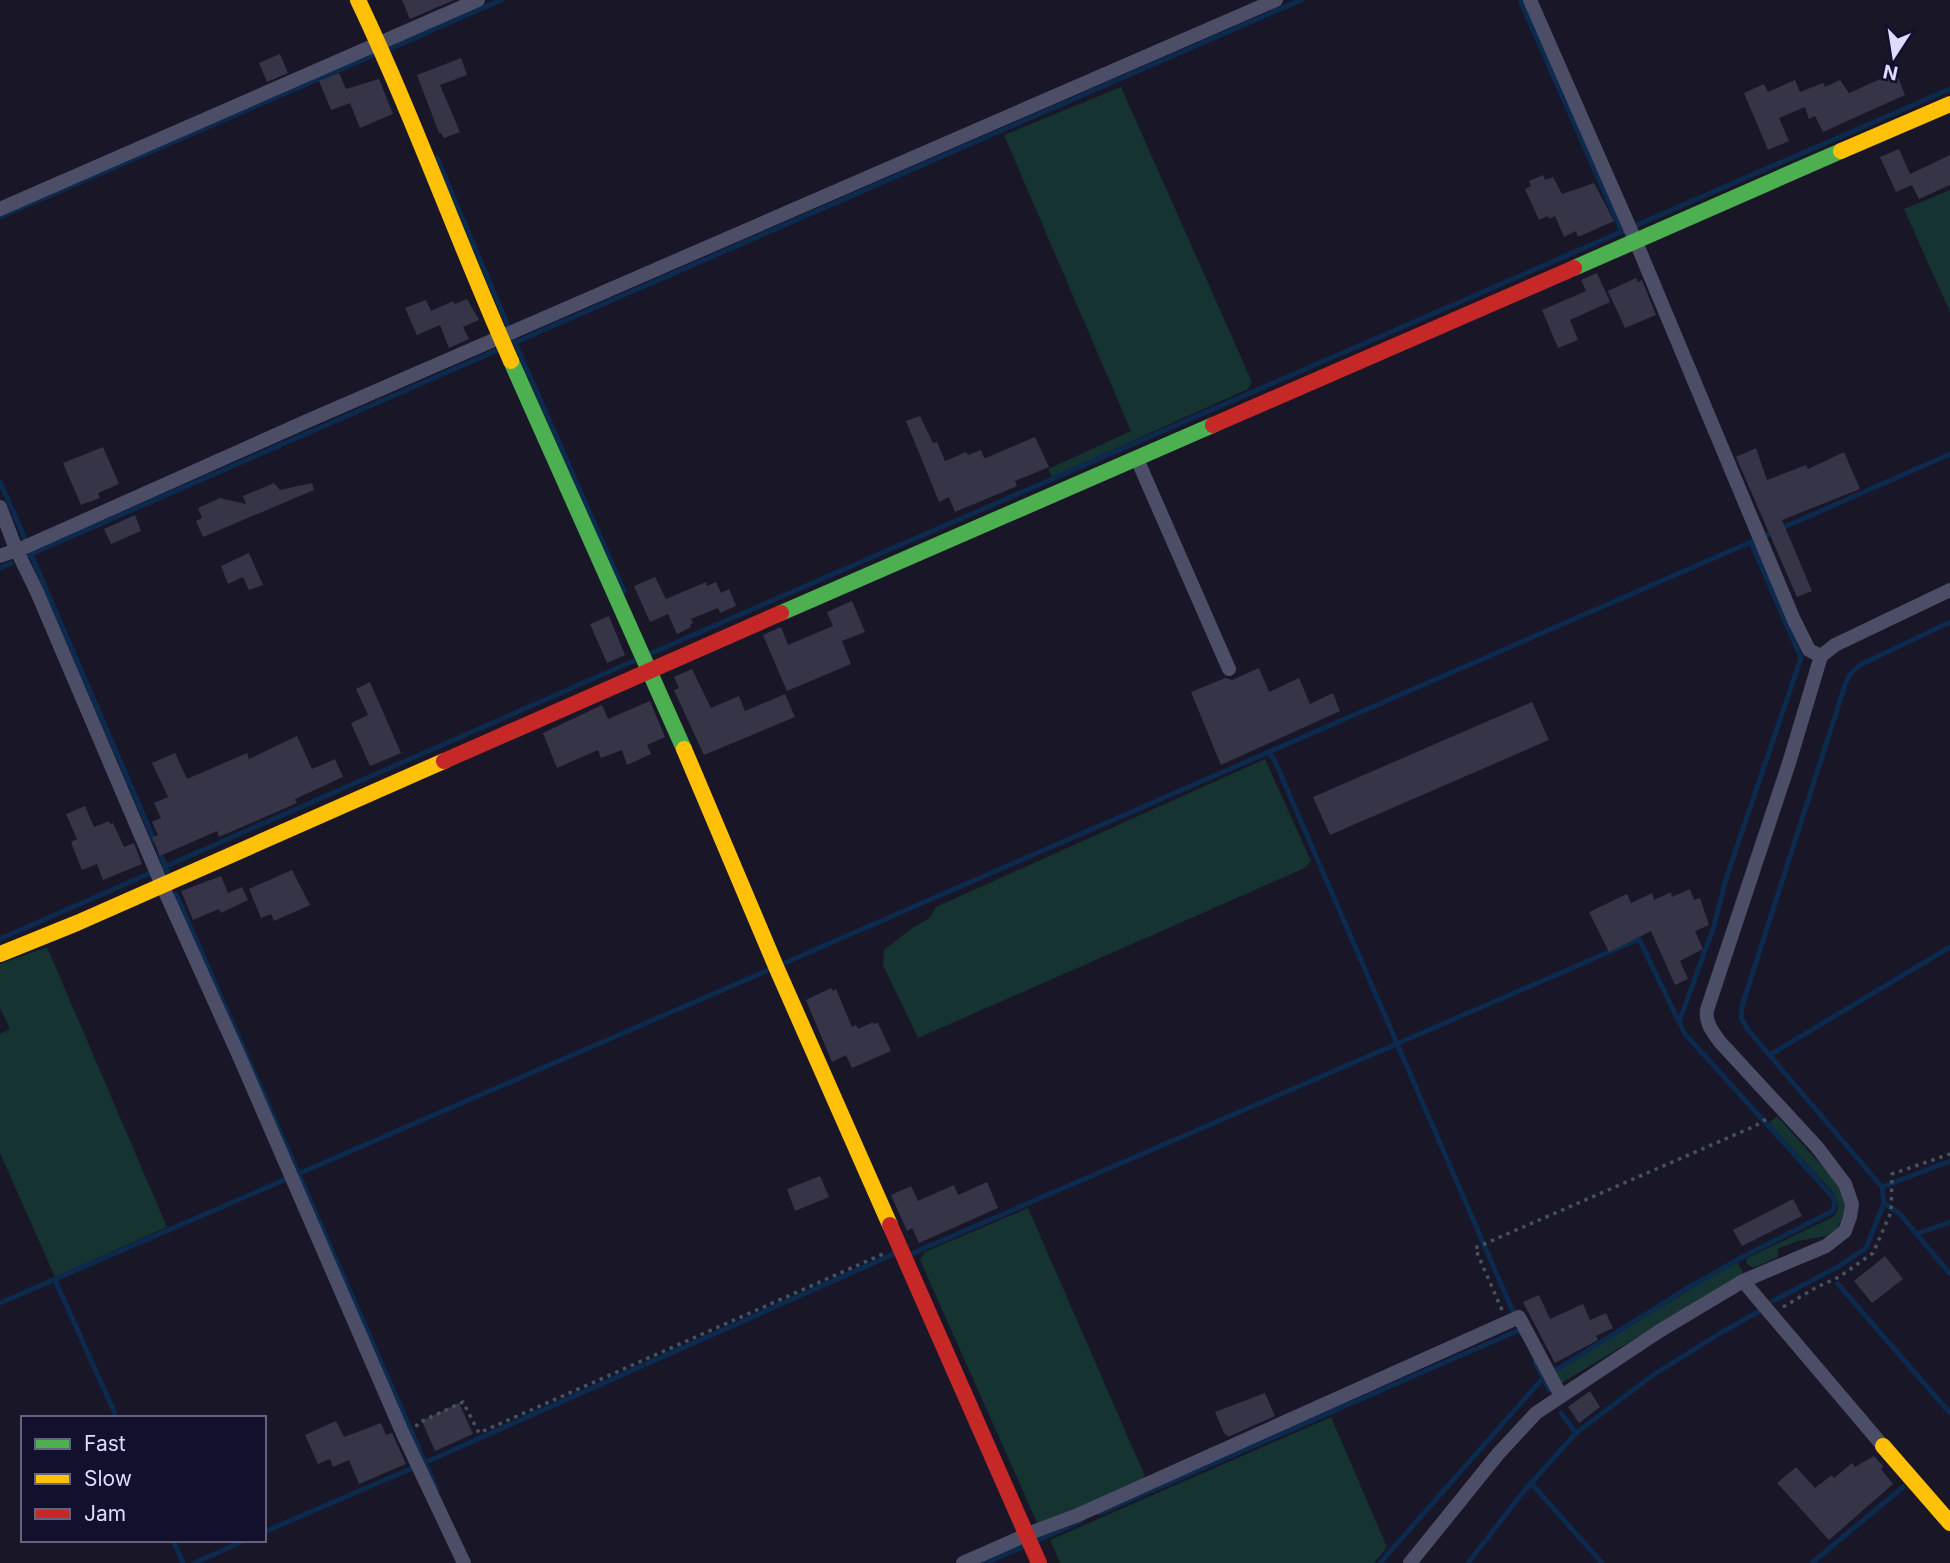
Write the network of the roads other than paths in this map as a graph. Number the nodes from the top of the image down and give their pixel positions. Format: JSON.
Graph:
{"nodes":[{"id":1,"x":358,"y":0,"type":"edge"},
{"id":2,"x":478,"y":0,"type":"edge"},
{"id":3,"x":1276,"y":0,"type":"edge"},
{"id":4,"x":1530,"y":0,"type":"edge"},
{"id":5,"x":384,"y":41,"type":"junction"},
{"id":6,"x":1950,"y":104,"type":"edge"},
{"id":7,"x":0,"y":209,"type":"edge"},
{"id":8,"x":1631,"y":233,"type":"junction"},
{"id":9,"x":505,"y":344,"type":"junction"},
{"id":10,"x":1136,"y":459,"type":"junction"},
{"id":11,"x":0,"y":507,"type":"edge"},
{"id":12,"x":24,"y":547,"type":"junction"},
{"id":13,"x":0,"y":556,"type":"edge"},
{"id":14,"x":1950,"y":590,"type":"edge"},
{"id":15,"x":1821,"y":656,"type":"junction"},
{"id":16,"x":644,"y":662,"type":"junction"},
{"id":17,"x":1228,"y":669,"type":"dead end"},
{"id":18,"x":158,"y":875,"type":"junction"},
{"id":19,"x":0,"y":954,"type":"edge"},
{"id":20,"x":1743,"y":1281,"type":"junction"},
{"id":21,"x":1561,"y":1395,"type":"junction"},
{"id":22,"x":1883,"y":1446,"type":"joint"},
{"id":23,"x":1950,"y":1523,"type":"edge"},
{"id":24,"x":1032,"y":1541,"type":"edge"},
{"id":25,"x":464,"y":1563,"type":"edge"},
{"id":26,"x":963,"y":1563,"type":"edge"},
{"id":27,"x":1410,"y":1563,"type":"edge"}],
"edges":[{"from":1,"to":5,"type":"street"},
{"from":2,"to":5,"type":"street"},
{"from":3,"to":9,"type":"street"},
{"from":4,"to":8,"type":"street"},
{"from":5,"to":7,"type":"street"},
{"from":5,"to":9,"type":"street"},
{"from":6,"to":8,"type":"street"},
{"from":8,"to":10,"type":"street"},
{"from":8,"to":15,"type":"street"},
{"from":9,"to":12,"type":"street"},
{"from":9,"to":16,"type":"street"},
{"from":10,"to":16,"type":"street"},
{"from":10,"to":17,"type":"street"},
{"from":11,"to":12,"type":"street"},
{"from":12,"to":13,"type":"street"},
{"from":12,"to":18,"type":"street"},
{"from":14,"to":15,"type":"street"},
{"from":15,"to":20,"type":"street"},
{"from":16,"to":18,"type":"street"},
{"from":16,"to":24,"type":"street"},
{"from":18,"to":19,"type":"street"},
{"from":18,"to":25,"type":"street"},
{"from":20,"to":21,"type":"street"},
{"from":20,"to":22,"type":"street"},
{"from":21,"to":24,"type":"street"},
{"from":21,"to":27,"type":"street"},
{"from":22,"to":23,"type":"street"},
{"from":24,"to":26,"type":"street"}]}
